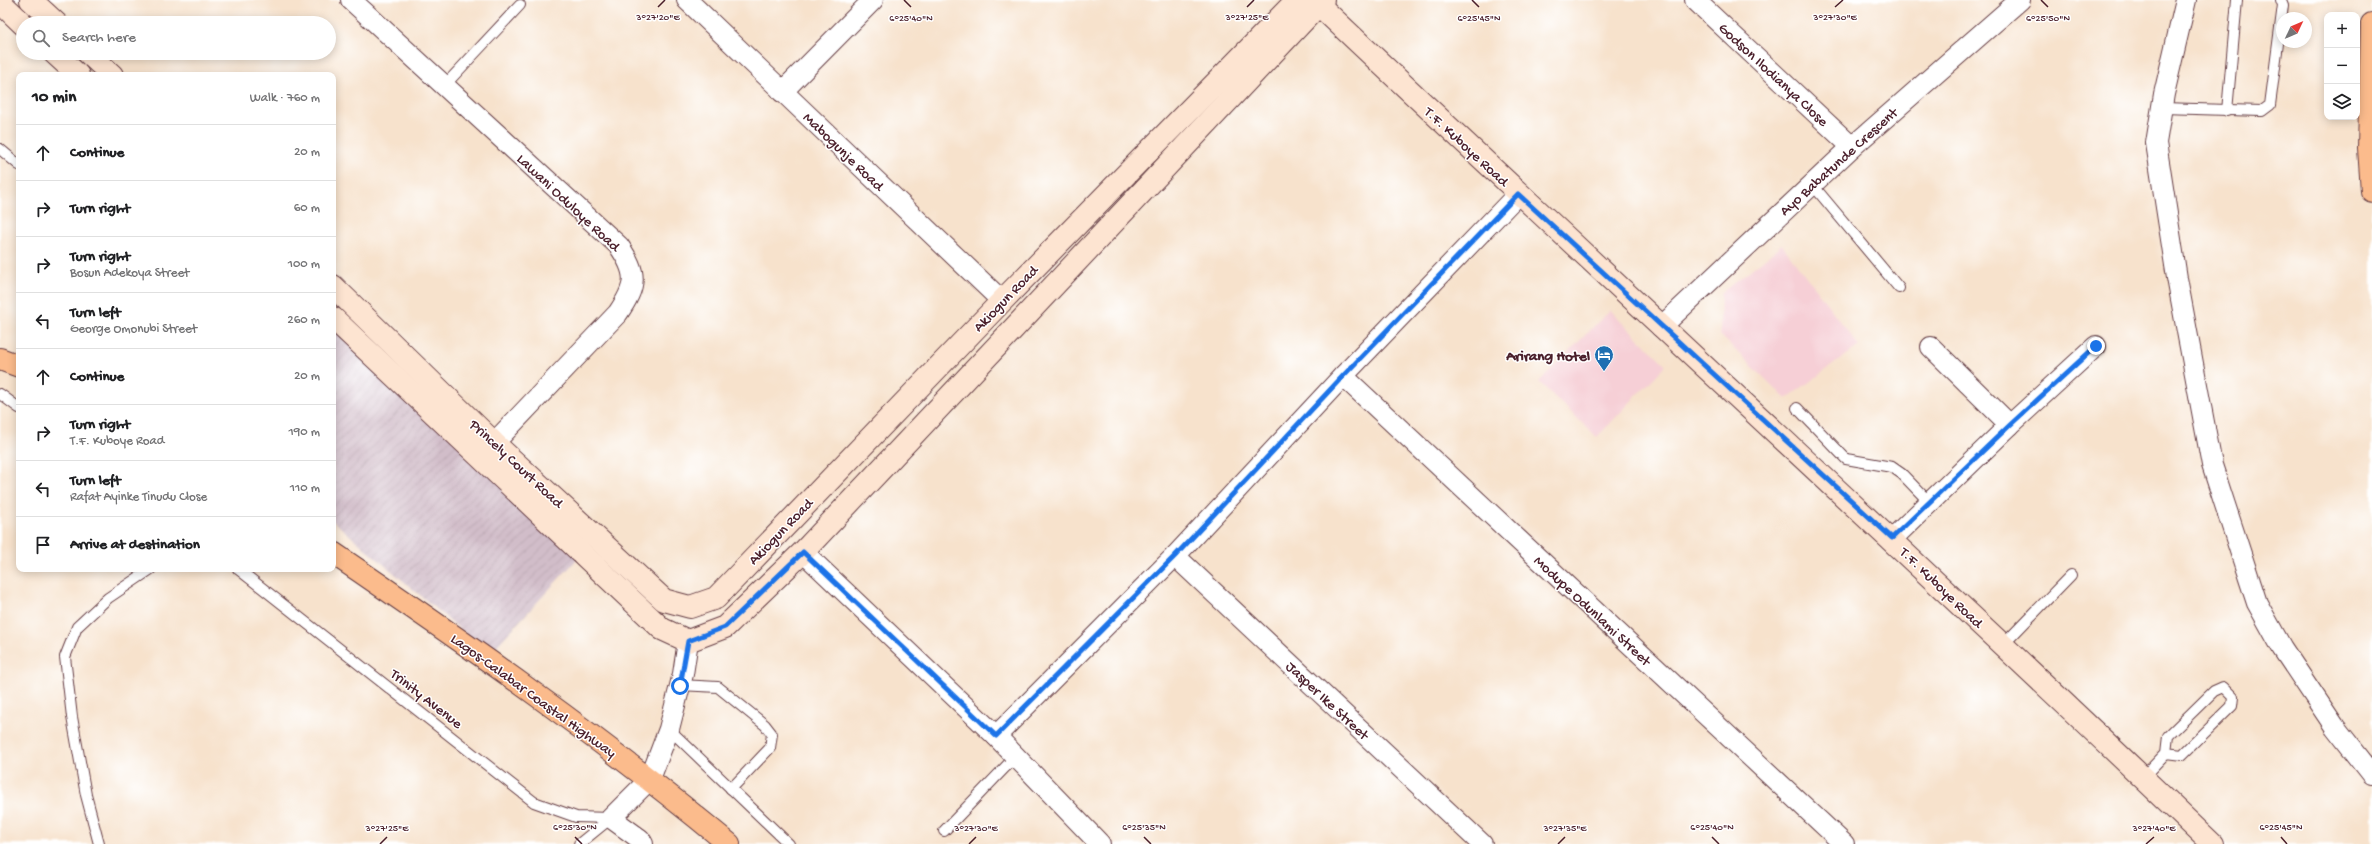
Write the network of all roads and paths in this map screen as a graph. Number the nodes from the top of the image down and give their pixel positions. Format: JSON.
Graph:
{"nodes":[{"id":1,"x":31,"y":0,"type":"edge"},
{"id":2,"x":351,"y":0,"type":"edge"},
{"id":3,"x":687,"y":0,"type":"edge"},
{"id":4,"x":873,"y":0,"type":"edge"},
{"id":5,"x":1297,"y":0,"type":"edge"},
{"id":6,"x":1696,"y":0,"type":"edge"},
{"id":7,"x":2020,"y":0,"type":"edge"},
{"id":8,"x":2186,"y":0,"type":"edge"},
{"id":9,"x":2237,"y":0,"type":"edge"},
{"id":10,"x":2281,"y":0,"type":"edge"},
{"id":11,"x":0,"y":2,"type":"edge"},
{"id":12,"x":1321,"y":2,"type":"edge"},
{"id":13,"x":520,"y":5,"type":"dead end"},
{"id":14,"x":48,"y":16,"type":"edge"},
{"id":15,"x":16,"y":17,"type":"edge"},
{"id":16,"x":2372,"y":24,"type":"edge"},
{"id":17,"x":62,"y":60,"type":"edge"},
{"id":18,"x":96,"y":60,"type":"edge"},
{"id":19,"x":75,"y":72,"type":"edge"},
{"id":20,"x":109,"y":72,"type":"edge"},
{"id":21,"x":445,"y":85,"type":"junction"},
{"id":22,"x":782,"y":92,"type":"junction"},
{"id":23,"x":2162,"y":108,"type":"junction"},
{"id":24,"x":2226,"y":111,"type":"junction"},
{"id":25,"x":1852,"y":147,"type":"junction"},
{"id":26,"x":0,"y":150,"type":"edge"},
{"id":27,"x":16,"y":163,"type":"edge"},
{"id":28,"x":1812,"y":184,"type":"junction"},
{"id":29,"x":2372,"y":192,"type":"edge"},
{"id":30,"x":1518,"y":194,"type":"junction"},
{"id":31,"x":1899,"y":288,"type":"dead end"},
{"id":32,"x":336,"y":289,"type":"edge"},
{"id":33,"x":1002,"y":301,"type":"junction"},
{"id":34,"x":336,"y":321,"type":"edge"},
{"id":35,"x":1661,"y":327,"type":"junction"},
{"id":36,"x":2096,"y":346,"type":"dead end"},
{"id":37,"x":1931,"y":347,"type":"dead end"},
{"id":38,"x":0,"y":359,"type":"edge"},
{"id":39,"x":16,"y":365,"type":"edge"},
{"id":40,"x":1343,"y":376,"type":"junction"},
{"id":41,"x":0,"y":394,"type":"edge"},
{"id":42,"x":16,"y":406,"type":"edge"},
{"id":43,"x":1797,"y":408,"type":"dead end"},
{"id":44,"x":2010,"y":425,"type":"junction"},
{"id":45,"x":494,"y":443,"type":"junction"},
{"id":46,"x":1929,"y":502,"type":"junction"},
{"id":47,"x":1892,"y":538,"type":"junction"},
{"id":48,"x":803,"y":552,"type":"junction"},
{"id":49,"x":336,"y":554,"type":"edge"},
{"id":50,"x":1175,"y":556,"type":"junction"},
{"id":51,"x":147,"y":572,"type":"edge"},
{"id":52,"x":242,"y":572,"type":"edge"},
{"id":53,"x":2072,"y":575,"type":"dead end"},
{"id":54,"x":716,"y":598,"type":"joint"},
{"id":55,"x":688,"y":641,"type":"junction"},
{"id":56,"x":2003,"y":645,"type":"junction"},
{"id":57,"x":680,"y":686,"type":"junction"},
{"id":58,"x":669,"y":729,"type":"junction"},
{"id":59,"x":996,"y":736,"type":"junction"},
{"id":60,"x":2166,"y":754,"type":"junction"},
{"id":61,"x":1015,"y":757,"type":"junction"},
{"id":62,"x":2372,"y":774,"type":"edge"},
{"id":63,"x":2143,"y":777,"type":"junction"},
{"id":64,"x":650,"y":779,"type":"junction"},
{"id":65,"x":731,"y":789,"type":"junction"},
{"id":66,"x":611,"y":818,"type":"junction"},
{"id":67,"x":944,"y":831,"type":"dead end"},
{"id":68,"x":99,"y":844,"type":"edge"},
{"id":69,"x":579,"y":844,"type":"edge"},
{"id":70,"x":643,"y":844,"type":"edge"},
{"id":71,"x":729,"y":844,"type":"edge"},
{"id":72,"x":789,"y":844,"type":"edge"},
{"id":73,"x":1100,"y":844,"type":"edge"},
{"id":74,"x":1482,"y":844,"type":"edge"},
{"id":75,"x":1844,"y":844,"type":"edge"},
{"id":76,"x":2212,"y":844,"type":"edge"}],
"edges":[{"from":1,"to":14,"type":"street"},
{"from":2,"to":21,"type":"street","name":"Lawani Oduloye Road"},
{"from":3,"to":22,"type":"street","name":"Mabogunje Road"},
{"from":4,"to":22,"type":"street"},
{"from":5,"to":33,"type":"street","name":"Akiogun Road"},
{"from":6,"to":25,"type":"street","name":"Godson Ilodianya Close"},
{"from":7,"to":25,"type":"street","name":"Ayo Babatunde Crescent"},
{"from":8,"to":23,"type":"street"},
{"from":9,"to":24,"type":"lane"},
{"from":10,"to":24,"type":"lane"},
{"from":11,"to":15,"type":"street"},
{"from":12,"to":30,"type":"street","name":"T.F. Kuboye Road"},
{"from":12,"to":48,"type":"street"},
{"from":13,"to":21,"type":"lane"},
{"from":16,"to":29,"type":"highway"},
{"from":17,"to":19,"type":"street"},
{"from":18,"to":20,"type":"street"},
{"from":21,"to":45,"type":"street","name":"Lawani Oduloye Road"},
{"from":22,"to":33,"type":"street","name":"Mabogunje Road"},
{"from":23,"to":24,"type":"lane"},
{"from":23,"to":62,"type":"street"},
{"from":25,"to":28,"type":"street","name":"Ayo Babatunde Crescent"},
{"from":26,"to":27,"type":"lane"},
{"from":28,"to":31,"type":"lane"},
{"from":28,"to":35,"type":"street","name":"Ayo Babatunde Crescent"},
{"from":30,"to":35,"type":"street","name":"T.F. Kuboye Road"},
{"from":30,"to":40,"type":"street"},
{"from":32,"to":45,"type":"street","name":"Princely Court Road"},
{"from":33,"to":54,"type":"street","name":"Akiogun Road"},
{"from":34,"to":55,"type":"street"},
{"from":35,"to":47,"type":"street","name":"T.F. Kuboye Road"},
{"from":36,"to":44,"type":"street"},
{"from":37,"to":44,"type":"street"},
{"from":38,"to":39,"type":"highway"},
{"from":40,"to":50,"type":"street"},
{"from":40,"to":75,"type":"street","name":"Modupe Odunlami Street"},
{"from":41,"to":42,"type":"lane"},
{"from":43,"to":46,"type":"lane"},
{"from":44,"to":46,"type":"street"},
{"from":45,"to":54,"type":"street","name":"Princely Court Road"},
{"from":46,"to":47,"type":"street"},
{"from":47,"to":56,"type":"street","name":"T.F. Kuboye Road"},
{"from":48,"to":55,"type":"street"},
{"from":48,"to":59,"type":"street"},
{"from":49,"to":64,"type":"highway","name":"Lagos-Calabar Coastal Highway"},
{"from":50,"to":59,"type":"street"},
{"from":50,"to":74,"type":"street","name":"Jasper Ike Street"},
{"from":51,"to":68,"type":"lane"},
{"from":52,"to":66,"type":"lane","name":"Trinity Avenue"},
{"from":53,"to":56,"type":"lane"},
{"from":55,"to":57,"type":"street"},
{"from":56,"to":63,"type":"street","name":"T.F. Kuboye Road"},
{"from":57,"to":58,"type":"street"},
{"from":57,"to":65,"type":"lane"},
{"from":58,"to":64,"type":"street"},
{"from":58,"to":65,"type":"lane"},
{"from":59,"to":61,"type":"street"},
{"from":60,"to":60,"type":"lane"},
{"from":60,"to":63,"type":"lane"},
{"from":61,"to":67,"type":"lane"},
{"from":61,"to":73,"type":"street"},
{"from":63,"to":76,"type":"street","name":"T.F. Kuboye Road"},
{"from":64,"to":66,"type":"street"},
{"from":64,"to":71,"type":"highway","name":"Lagos-Calabar Coastal Highway"},
{"from":65,"to":72,"type":"lane"},
{"from":66,"to":69,"type":"lane"},
{"from":66,"to":70,"type":"street"}]}
